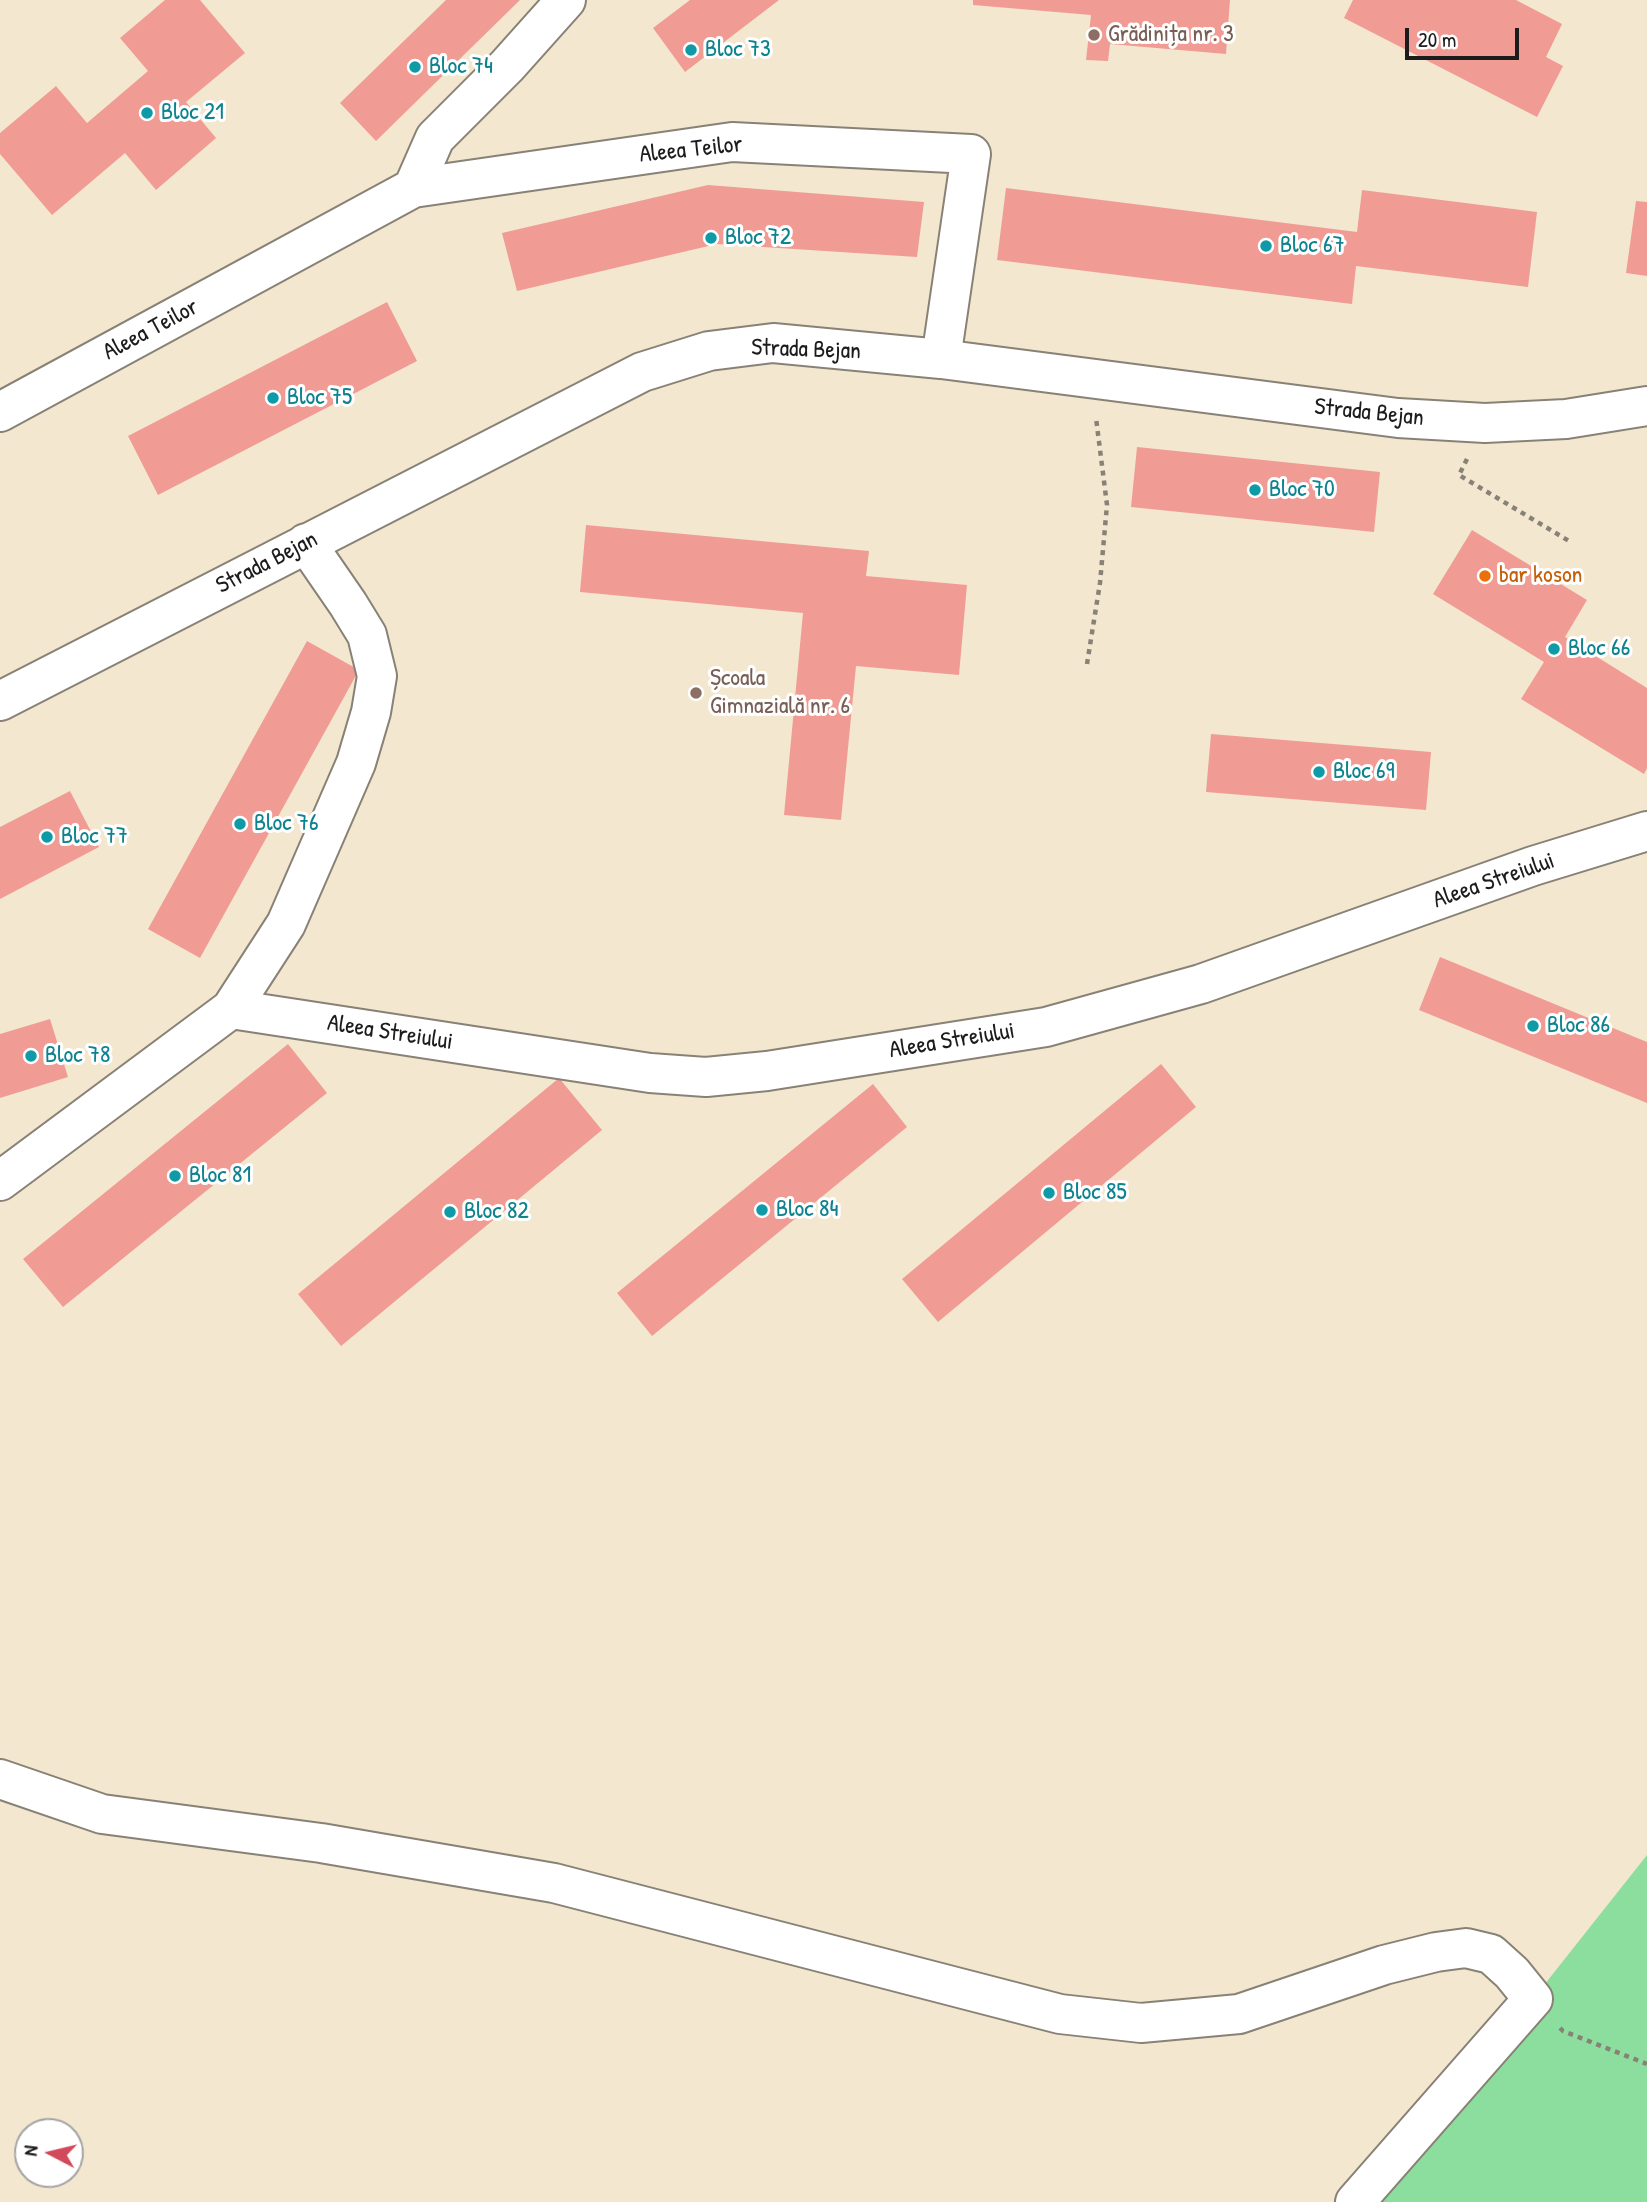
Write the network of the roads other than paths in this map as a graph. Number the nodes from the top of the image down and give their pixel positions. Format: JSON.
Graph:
{"nodes":[{"id":1,"x":566,"y":0,"type":"edge"},
{"id":2,"x":413,"y":188,"type":"junction"},
{"id":3,"x":941,"y":359,"type":"junction"},
{"id":4,"x":1647,"y":406,"type":"edge"},
{"id":5,"x":0,"y":412,"type":"edge"},
{"id":6,"x":306,"y":543,"type":"junction"},
{"id":7,"x":0,"y":701,"type":"edge"},
{"id":8,"x":1647,"y":831,"type":"edge"},
{"id":9,"x":231,"y":1009,"type":"junction"},
{"id":10,"x":0,"y":1181,"type":"edge"},
{"id":11,"x":0,"y":1779,"type":"edge"},
{"id":12,"x":1355,"y":2202,"type":"edge"}],
"edges":[{"from":1,"to":2,"type":"street"},
{"from":2,"to":3,"type":"street","name":"Aleea Teilor"},
{"from":2,"to":5,"type":"street","name":"Aleea Teilor"},
{"from":3,"to":4,"type":"street","name":"Strada Bejan"},
{"from":3,"to":6,"type":"street","name":"Strada Bejan"},
{"from":6,"to":7,"type":"street","name":"Strada Bejan"},
{"from":6,"to":9,"type":"street"},
{"from":8,"to":9,"type":"street","name":"Aleea Streiului"},
{"from":9,"to":10,"type":"street"},
{"from":11,"to":12,"type":"street"}]}
